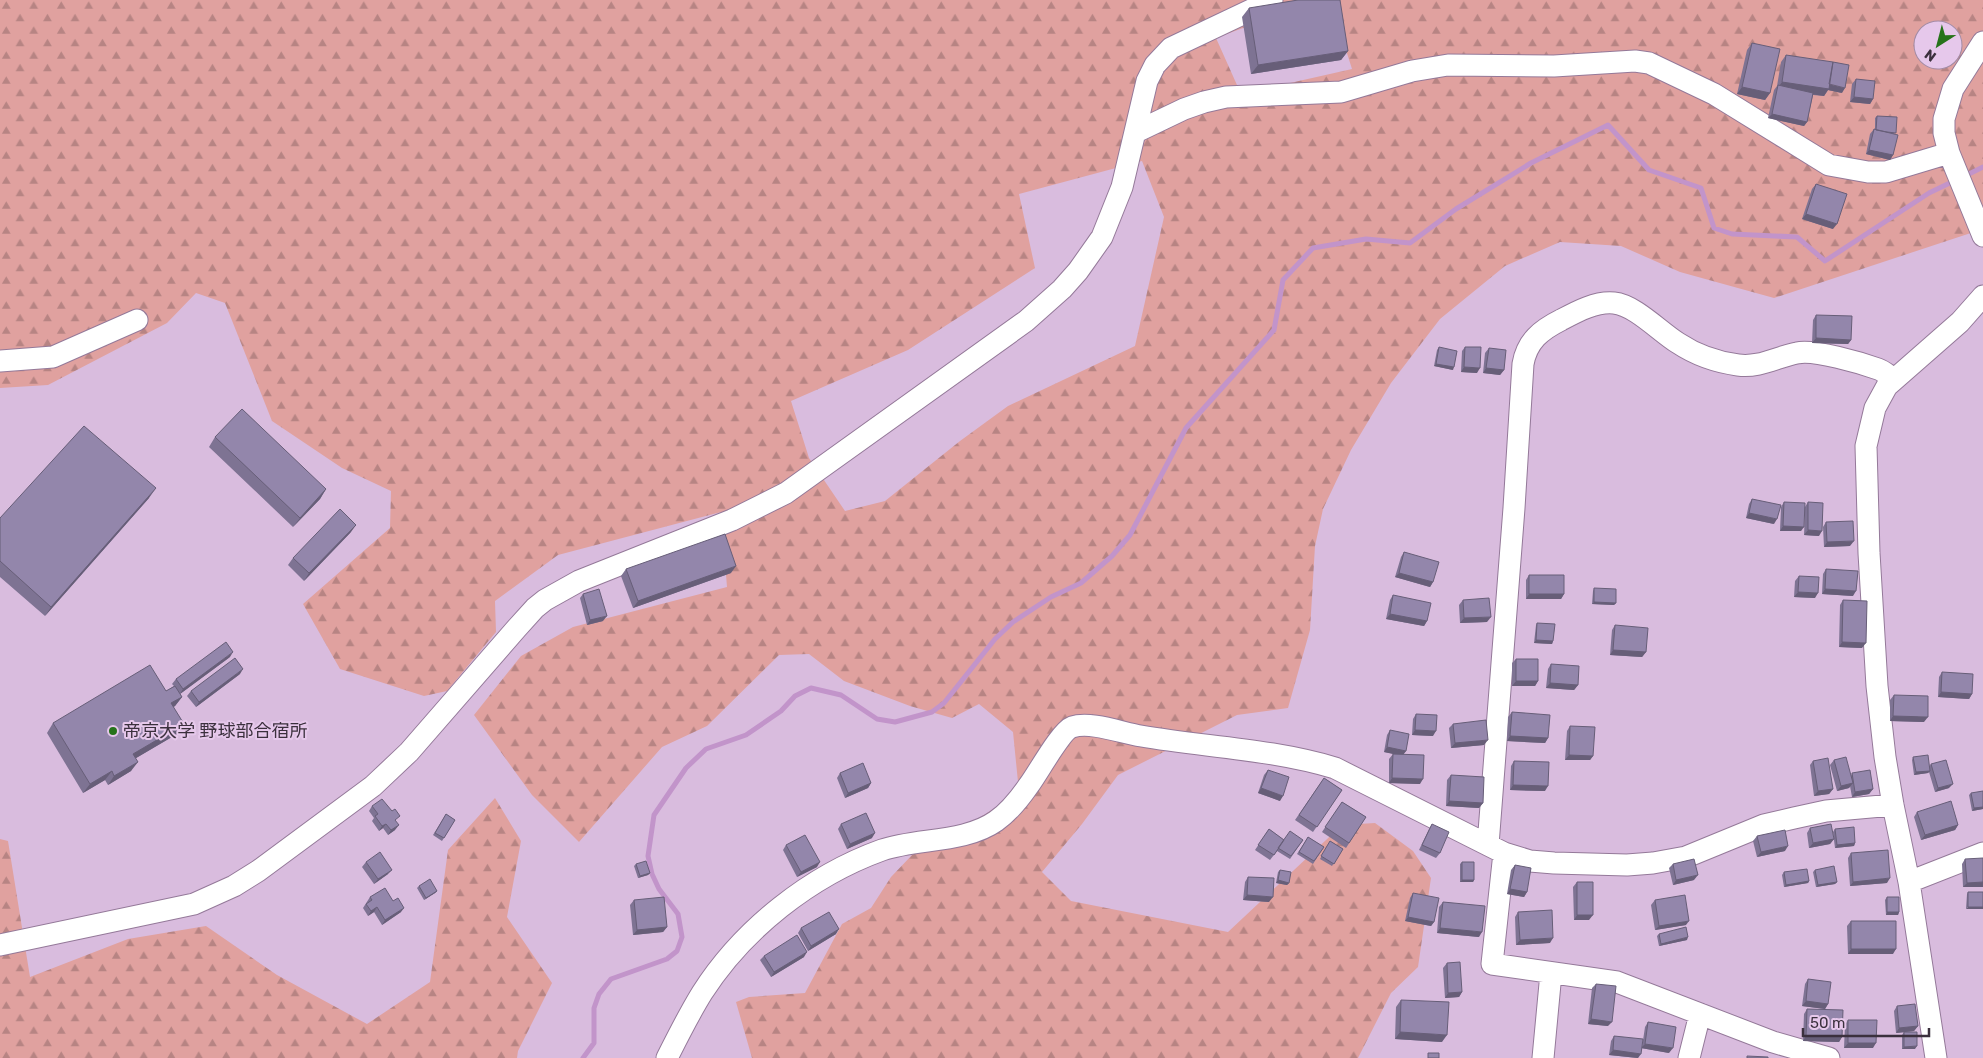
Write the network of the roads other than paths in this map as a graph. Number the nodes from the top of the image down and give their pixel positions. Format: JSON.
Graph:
{"nodes":[{"id":1,"x":1272,"y":0,"type":"edge"},
{"id":2,"x":1983,"y":42,"type":"edge"},
{"id":3,"x":1136,"y":132,"type":"junction"},
{"id":4,"x":1952,"y":160,"type":"junction"},
{"id":5,"x":1982,"y":228,"type":"edge"},
{"id":6,"x":1983,"y":296,"type":"edge"},
{"id":7,"x":137,"y":320,"type":"dead end"},
{"id":8,"x":0,"y":362,"type":"edge"},
{"id":9,"x":1894,"y":379,"type":"junction"},
{"id":10,"x":1893,"y":805,"type":"junction"},
{"id":11,"x":1496,"y":849,"type":"junction"},
{"id":12,"x":1983,"y":853,"type":"edge"},
{"id":13,"x":1909,"y":882,"type":"junction"},
{"id":14,"x":0,"y":945,"type":"edge"},
{"id":15,"x":1551,"y":973,"type":"junction"},
{"id":16,"x":1700,"y":1014,"type":"junction"},
{"id":17,"x":667,"y":1058,"type":"edge"},
{"id":18,"x":1543,"y":1058,"type":"edge"},
{"id":19,"x":1689,"y":1058,"type":"edge"},
{"id":20,"x":1829,"y":1058,"type":"edge"},
{"id":21,"x":1936,"y":1058,"type":"edge"}],
"edges":[{"from":1,"to":3,"type":"street"},
{"from":2,"to":4,"type":"street"},
{"from":3,"to":4,"type":"street"},
{"from":3,"to":14,"type":"street"},
{"from":4,"to":5,"type":"street"},
{"from":6,"to":9,"type":"street"},
{"from":7,"to":8,"type":"street"},
{"from":9,"to":10,"type":"street"},
{"from":9,"to":11,"type":"street"},
{"from":10,"to":11,"type":"street"},
{"from":10,"to":13,"type":"street"},
{"from":11,"to":15,"type":"street"},
{"from":11,"to":17,"type":"street"},
{"from":12,"to":13,"type":"street"},
{"from":13,"to":21,"type":"street"},
{"from":15,"to":16,"type":"street"},
{"from":15,"to":18,"type":"street"},
{"from":16,"to":19,"type":"street"},
{"from":16,"to":20,"type":"street"}]}
